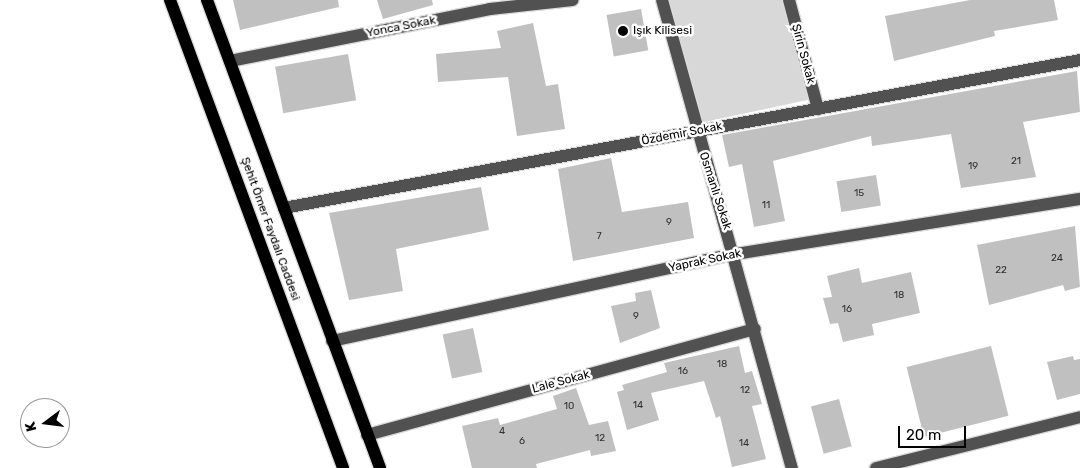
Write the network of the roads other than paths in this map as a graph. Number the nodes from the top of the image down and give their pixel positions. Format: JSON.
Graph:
{"nodes":[{"id":1,"x":170,"y":0,"type":"edge"},
{"id":2,"x":207,"y":0,"type":"edge"},
{"id":3,"x":573,"y":0,"type":"edge"},
{"id":4,"x":662,"y":0,"type":"edge"},
{"id":5,"x":789,"y":0,"type":"edge"},
{"id":6,"x":489,"y":4,"type":"edge"},
{"id":7,"x":1080,"y":60,"type":"edge"},
{"id":8,"x":230,"y":61,"type":"junction"},
{"id":9,"x":818,"y":109,"type":"junction"},
{"id":10,"x":696,"y":131,"type":"junction"},
{"id":11,"x":1080,"y":199,"type":"edge"},
{"id":12,"x":284,"y":208,"type":"junction"},
{"id":13,"x":736,"y":254,"type":"junction"},
{"id":14,"x":755,"y":329,"type":"junction"},
{"id":15,"x":332,"y":341,"type":"junction"},
{"id":16,"x":1080,"y":417,"type":"edge"},
{"id":17,"x":368,"y":436,"type":"junction"},
{"id":18,"x":343,"y":468,"type":"edge"},
{"id":19,"x":380,"y":468,"type":"edge"},
{"id":20,"x":792,"y":468,"type":"edge"},
{"id":21,"x":876,"y":468,"type":"edge"}],
"edges":[{"from":1,"to":18,"type":"main road","name":"Şehit Ömer Faydalı Caddesi"},
{"from":2,"to":8,"type":"main road","name":"Şehit Ömer Faydalı Caddesi"},
{"from":3,"to":6,"type":"street","name":"Yonca Sokak"},
{"from":4,"to":10,"type":"street","name":"Osmanlı Sokak"},
{"from":5,"to":9,"type":"street","name":"Şirin Sokak"},
{"from":6,"to":8,"type":"street","name":"Yonca Sokak"},
{"from":7,"to":9,"type":"street","name":"Özdemir Sokak"},
{"from":8,"to":12,"type":"main road","name":"Şehit Ömer Faydalı Caddesi"},
{"from":9,"to":10,"type":"street","name":"Özdemir Sokak"},
{"from":10,"to":12,"type":"street","name":"Özdemir Sokak"},
{"from":10,"to":13,"type":"street","name":"Osmanlı Sokak"},
{"from":11,"to":13,"type":"street","name":"Yaprak Sokak"},
{"from":12,"to":15,"type":"main road","name":"Şehit Ömer Faydalı Caddesi"},
{"from":13,"to":14,"type":"street","name":"Osmanlı Sokak"},
{"from":13,"to":15,"type":"street","name":"Yaprak Sokak"},
{"from":14,"to":17,"type":"street","name":"Lale Sokak"},
{"from":14,"to":20,"type":"street","name":"Osmanlı Sokak"},
{"from":15,"to":17,"type":"main road","name":"Şehit Ömer Faydalı Caddesi"},
{"from":16,"to":21,"type":"street"},
{"from":17,"to":19,"type":"main road","name":"Şehit Ömer Faydalı Caddesi"}]}
